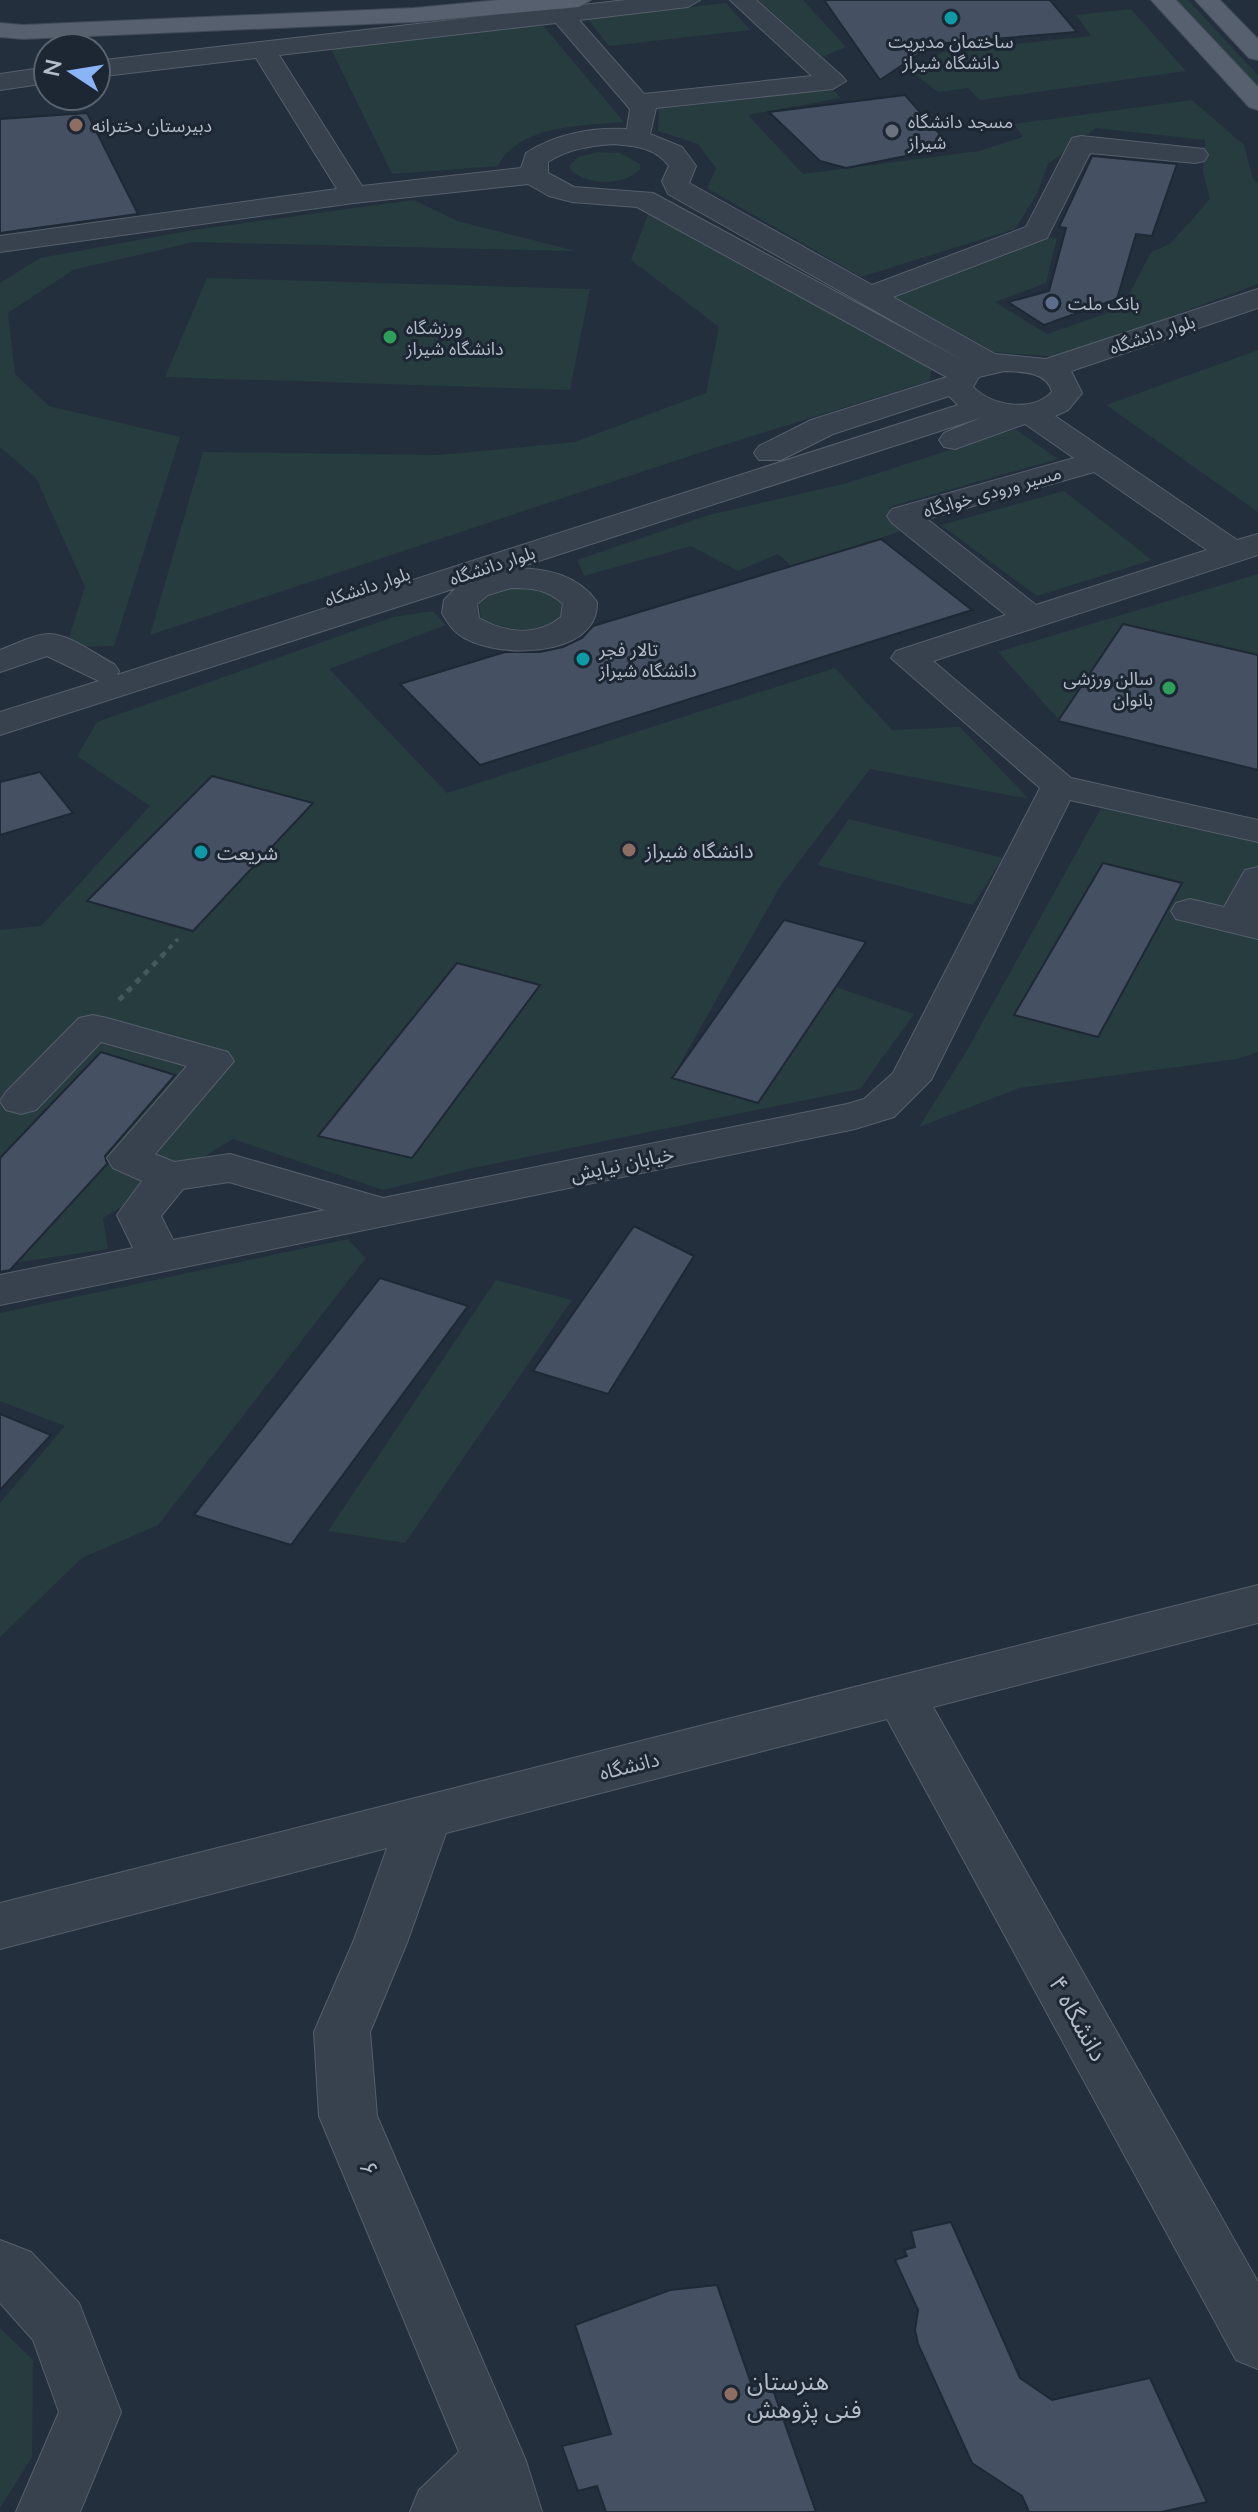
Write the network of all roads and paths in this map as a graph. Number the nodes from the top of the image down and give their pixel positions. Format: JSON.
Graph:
{"nodes":[{"id":1,"x":688,"y":0,"type":"edge"},
{"id":2,"x":742,"y":0,"type":"edge"},
{"id":3,"x":1207,"y":0,"type":"edge"},
{"id":4,"x":1166,"y":2,"type":"edge"},
{"id":5,"x":570,"y":7,"type":"edge"},
{"id":6,"x":0,"y":30,"type":"edge"},
{"id":7,"x":265,"y":53,"type":"junction"},
{"id":8,"x":1258,"y":53,"type":"edge"},
{"id":9,"x":112,"y":67,"type":"edge"},
{"id":10,"x":112,"y":76,"type":"edge"},
{"id":11,"x":32,"y":77,"type":"edge"},
{"id":12,"x":0,"y":82,"type":"edge"},
{"id":13,"x":32,"y":86,"type":"edge"},
{"id":14,"x":0,"y":90,"type":"edge"},
{"id":15,"x":639,"y":102,"type":"junction"},
{"id":16,"x":1258,"y":102,"type":"edge"},
{"id":17,"x":638,"y":139,"type":"junction"},
{"id":18,"x":1195,"y":155,"type":"dead end"},
{"id":19,"x":534,"y":175,"type":"junction"},
{"id":20,"x":354,"y":195,"type":"junction"},
{"id":21,"x":36,"y":239,"type":"junction"},
{"id":22,"x":0,"y":244,"type":"edge"},
{"id":23,"x":0,"y":260,"type":"edge"},
{"id":24,"x":869,"y":296,"type":"junction"},
{"id":25,"x":1254,"y":308,"type":"edge"},
{"id":26,"x":972,"y":384,"type":"junction"},
{"id":27,"x":1048,"y":391,"type":"junction"},
{"id":28,"x":1101,"y":460,"type":"junction"},
{"id":29,"x":691,"y":501,"type":"junction"},
{"id":30,"x":1249,"y":546,"type":"edge"},
{"id":31,"x":1031,"y":618,"type":"junction"},
{"id":32,"x":0,"y":662,"type":"edge"},
{"id":33,"x":102,"y":671,"type":"junction"},
{"id":34,"x":0,"y":704,"type":"edge"},
{"id":35,"x":0,"y":724,"type":"edge"},
{"id":36,"x":1059,"y":786,"type":"junction"},
{"id":37,"x":1258,"y":831,"type":"edge"},
{"id":38,"x":1258,"y":878,"type":"edge"},
{"id":39,"x":1190,"y":911,"type":"dead end"},
{"id":40,"x":1247,"y":924,"type":"edge"},
{"id":41,"x":178,"y":939,"type":"dead end"},
{"id":42,"x":93,"y":1027,"type":"junction"},
{"id":43,"x":21,"y":1101,"type":"dead end"},
{"id":44,"x":169,"y":1177,"type":"junction"},
{"id":45,"x":382,"y":1212,"type":"junction"},
{"id":46,"x":159,"y":1258,"type":"junction"},
{"id":47,"x":0,"y":1290,"type":"edge"},
{"id":48,"x":1258,"y":1604,"type":"edge"},
{"id":49,"x":900,"y":1695,"type":"junction"},
{"id":50,"x":425,"y":1817,"type":"junction"},
{"id":51,"x":0,"y":1926,"type":"edge"},
{"id":52,"x":0,"y":2267,"type":"edge"},
{"id":53,"x":1258,"y":2340,"type":"edge"},
{"id":54,"x":502,"y":2487,"type":"edge"},
{"id":55,"x":48,"y":2512,"type":"edge"},
{"id":56,"x":442,"y":2512,"type":"edge"}],
"edges":[{"from":1,"to":5,"type":"street"},
{"from":2,"to":15,"type":"street"},
{"from":3,"to":8,"type":"main road"},
{"from":4,"to":16,"type":"main road"},
{"from":5,"to":6,"type":"main road"},
{"from":5,"to":7,"type":"street"},
{"from":5,"to":15,"type":"street"},
{"from":7,"to":9,"type":"street"},
{"from":7,"to":10,"type":"street"},
{"from":7,"to":20,"type":"street"},
{"from":11,"to":12,"type":"street"},
{"from":13,"to":14,"type":"street"},
{"from":15,"to":17,"type":"street"},
{"from":17,"to":19,"type":"street"},
{"from":17,"to":24,"type":"street"},
{"from":18,"to":24,"type":"street"},
{"from":19,"to":20,"type":"street"},
{"from":19,"to":26,"type":"street"},
{"from":20,"to":21,"type":"street"},
{"from":21,"to":22,"type":"street"},
{"from":21,"to":23,"type":"street"},
{"from":24,"to":26,"type":"street"},
{"from":25,"to":27,"type":"street","name":"بلوار دانشگاه"},
{"from":26,"to":27,"type":"street"},
{"from":26,"to":27,"type":"street"},
{"from":26,"to":29,"type":"street","name":"بلوار دانشگاه"},
{"from":26,"to":33,"type":"street","name":"بلوار دانشکاه"},
{"from":27,"to":28,"type":"street"},
{"from":27,"to":29,"type":"street","name":"بلوار دانشگاه"},
{"from":27,"to":30,"type":"street"},
{"from":28,"to":30,"type":"street"},
{"from":28,"to":31,"type":"street","name":"مسیر ورودی خوابگاه"},
{"from":29,"to":35,"type":"street","name":"بلوار دانشگاه"},
{"from":30,"to":31,"type":"street"},
{"from":31,"to":36,"type":"street"},
{"from":32,"to":33,"type":"street"},
{"from":33,"to":34,"type":"street","name":"بلوار دانشکاه"},
{"from":36,"to":37,"type":"street"},
{"from":36,"to":45,"type":"street","name":"خیابان نیایش"},
{"from":38,"to":40,"type":"street"},
{"from":39,"to":40,"type":"street"},
{"from":41,"to":42,"type":"path"},
{"from":42,"to":43,"type":"street"},
{"from":42,"to":44,"type":"street"},
{"from":44,"to":45,"type":"street"},
{"from":44,"to":46,"type":"street"},
{"from":45,"to":46,"type":"street","name":"خیابان نیایش"},
{"from":46,"to":47,"type":"street","name":"خیابان نیایش"},
{"from":48,"to":49,"type":"street","name":"دانشگاه"},
{"from":49,"to":50,"type":"street","name":"دانشگاه"},
{"from":49,"to":53,"type":"street","name":"۴ دانشگاه"},
{"from":50,"to":51,"type":"street","name":"دانشگاه"},
{"from":50,"to":54,"type":"street","name":"۶"},
{"from":52,"to":55,"type":"street"},
{"from":54,"to":56,"type":"street"}]}
